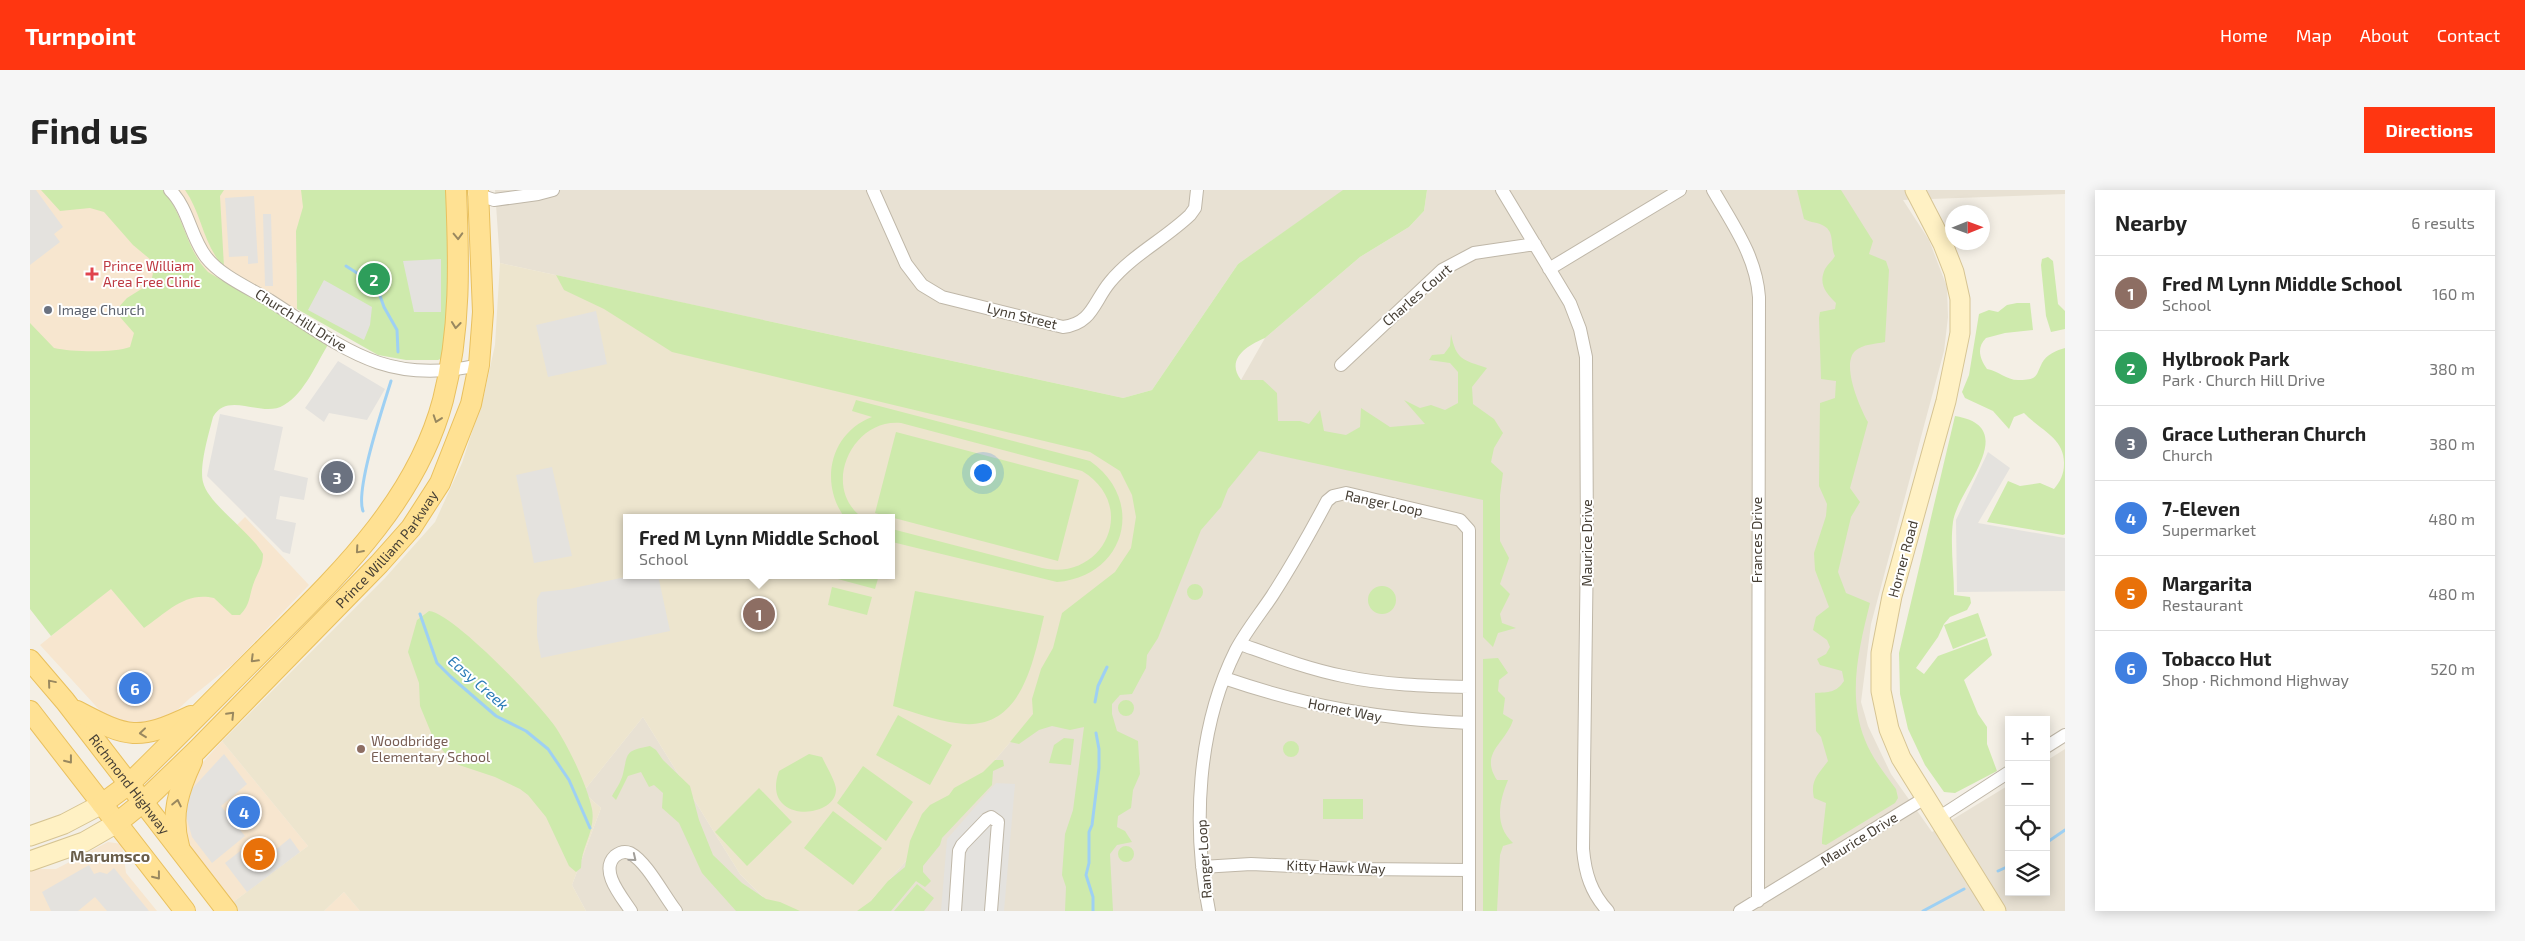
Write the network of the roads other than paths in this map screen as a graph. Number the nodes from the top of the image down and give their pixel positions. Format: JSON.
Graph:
{"nodes":[{"id":1,"x":170,"y":190,"type":"edge"},
{"id":2,"x":553,"y":190,"type":"edge"},
{"id":3,"x":873,"y":190,"type":"edge"},
{"id":4,"x":1197,"y":190,"type":"edge"},
{"id":5,"x":1502,"y":190,"type":"edge"},
{"id":6,"x":1680,"y":190,"type":"edge"},
{"id":7,"x":1713,"y":190,"type":"edge"},
{"id":8,"x":1915,"y":190,"type":"edge"},
{"id":9,"x":480,"y":191,"type":"edge"},
{"id":10,"x":456,"y":192,"type":"edge"},
{"id":11,"x":1535,"y":244,"type":"junction"},
{"id":12,"x":1549,"y":269,"type":"junction"},
{"id":13,"x":1341,"y":365,"type":"dead end"},
{"id":14,"x":479,"y":366,"type":"junction"},
{"id":15,"x":450,"y":372,"type":"junction"},
{"id":16,"x":390,"y":512,"type":"junction"},
{"id":17,"x":411,"y":528,"type":"junction"},
{"id":18,"x":1240,"y":644,"type":"junction"},
{"id":19,"x":30,"y":660,"type":"edge"},
{"id":20,"x":1224,"y":678,"type":"junction"},
{"id":21,"x":1469,"y":688,"type":"junction"},
{"id":22,"x":70,"y":707,"type":"junction"},
{"id":23,"x":204,"y":710,"type":"junction"},
{"id":24,"x":30,"y":711,"type":"edge"},
{"id":25,"x":1469,"y":723,"type":"junction"},
{"id":26,"x":2065,"y":735,"type":"edge"},
{"id":27,"x":2050,"y":744,"type":"edge"},
{"id":28,"x":197,"y":750,"type":"junction"},
{"id":29,"x":2005,"y":775,"type":"edge"},
{"id":30,"x":129,"y":784,"type":"junction"},
{"id":31,"x":1925,"y":798,"type":"junction"},
{"id":32,"x":143,"y":802,"type":"junction"},
{"id":33,"x":102,"y":804,"type":"junction"},
{"id":34,"x":1938,"y":818,"type":"junction"},
{"id":35,"x":117,"y":823,"type":"junction"},
{"id":36,"x":58,"y":826,"type":"junction"},
{"id":37,"x":30,"y":836,"type":"edge"},
{"id":38,"x":30,"y":841,"type":"edge"},
{"id":39,"x":180,"y":850,"type":"junction"},
{"id":40,"x":30,"y":861,"type":"edge"},
{"id":41,"x":1202,"y":867,"type":"junction"},
{"id":42,"x":1469,"y":870,"type":"junction"},
{"id":43,"x":1758,"y":901,"type":"junction"},
{"id":44,"x":184,"y":911,"type":"edge"},
{"id":45,"x":227,"y":911,"type":"edge"},
{"id":46,"x":631,"y":911,"type":"edge"},
{"id":47,"x":676,"y":911,"type":"edge"},
{"id":48,"x":955,"y":911,"type":"edge"},
{"id":49,"x":991,"y":911,"type":"edge"},
{"id":50,"x":1209,"y":911,"type":"edge"},
{"id":51,"x":1469,"y":911,"type":"edge"},
{"id":52,"x":1608,"y":911,"type":"edge"},
{"id":53,"x":1740,"y":911,"type":"edge"},
{"id":54,"x":1996,"y":911,"type":"edge"}],
"edges":[{"from":1,"to":15,"type":"street","name":"Church Hill Drive"},
{"from":2,"to":9,"type":"street"},
{"from":3,"to":4,"type":"street","name":"Lynn Street"},
{"from":5,"to":11,"type":"street","name":"Maurice Drive"},
{"from":6,"to":12,"type":"street"},
{"from":7,"to":43,"type":"street","name":"Frances Drive"},
{"from":8,"to":31,"type":"main road","name":"Horner Road"},
{"from":9,"to":10,"type":"street"},
{"from":9,"to":14,"type":"main road","name":"Prince William Parkway"},
{"from":10,"to":15,"type":"main road","name":"Prince William Parkway","one_way":true},
{"from":11,"to":12,"type":"street","name":"Maurice Drive"},
{"from":11,"to":13,"type":"street","name":"Charles Court"},
{"from":12,"to":52,"type":"street","name":"Maurice Drive"},
{"from":14,"to":15,"type":"street","name":"Church Hill Drive"},
{"from":14,"to":17,"type":"main road","name":"Prince William Parkway"},
{"from":15,"to":16,"type":"main road","name":"Prince William Parkway","one_way":true},
{"from":16,"to":17,"type":"main road"},
{"from":16,"to":23,"type":"main road","name":"Prince William Parkway","one_way":true},
{"from":28,"to":17,"type":"main road","name":"Prince William Parkway","one_way":true},
{"from":18,"to":20,"type":"street","name":"Ranger Loop"},
{"from":18,"to":21,"type":"street"},
{"from":18,"to":21,"type":"street","name":"Ranger Loop"},
{"from":22,"to":19,"type":"main road","name":"Richmond Highway","one_way":true},
{"from":20,"to":25,"type":"street","name":"Hornet Way"},
{"from":20,"to":41,"type":"street","name":"Ranger Loop"},
{"from":21,"to":25,"type":"street","name":"Ranger Loop"},
{"from":23,"to":22,"type":"main road","one_way":true},
{"from":22,"to":30,"type":"main road","name":"Richmond Highway"},
{"from":23,"to":30,"type":"main road","name":"Prince William Parkway"},
{"from":24,"to":33,"type":"main road","one_way":true},
{"from":25,"to":42,"type":"street","name":"Ranger Loop"},
{"from":26,"to":27,"type":"street"},
{"from":28,"to":32,"type":"main road","name":"Prince William Parkway"},
{"from":39,"to":28,"type":"main road","one_way":true},
{"from":29,"to":34,"type":"street"},
{"from":30,"to":32,"type":"main road","name":"Richmond Highway"},
{"from":30,"to":33,"type":"main road","name":"Prince William Parkway"},
{"from":31,"to":34,"type":"main road","name":"Horner Road"},
{"from":31,"to":43,"type":"street","name":"Maurice Drive"},
{"from":32,"to":35,"type":"main road","name":"Prince William Parkway"},
{"from":32,"to":39,"type":"main road","name":"Richmond Highway"},
{"from":33,"to":35,"type":"main road"},
{"from":33,"to":36,"type":"main road"},
{"from":34,"to":54,"type":"main road","name":"Horner Road"},
{"from":35,"to":40,"type":"main road"},
{"from":35,"to":44,"type":"main road","one_way":true},
{"from":36,"to":37,"type":"main road"},
{"from":36,"to":38,"type":"main road"},
{"from":39,"to":45,"type":"main road","name":"Richmond Highway"},
{"from":41,"to":42,"type":"street","name":"Kitty Hawk Way"},
{"from":41,"to":50,"type":"street","name":"Ranger Loop"},
{"from":42,"to":51,"type":"street","name":"Ranger Loop"},
{"from":43,"to":53,"type":"street","name":"Maurice Drive"},
{"from":46,"to":47,"type":"street","one_way":true},
{"from":48,"to":49,"type":"street"}]}
